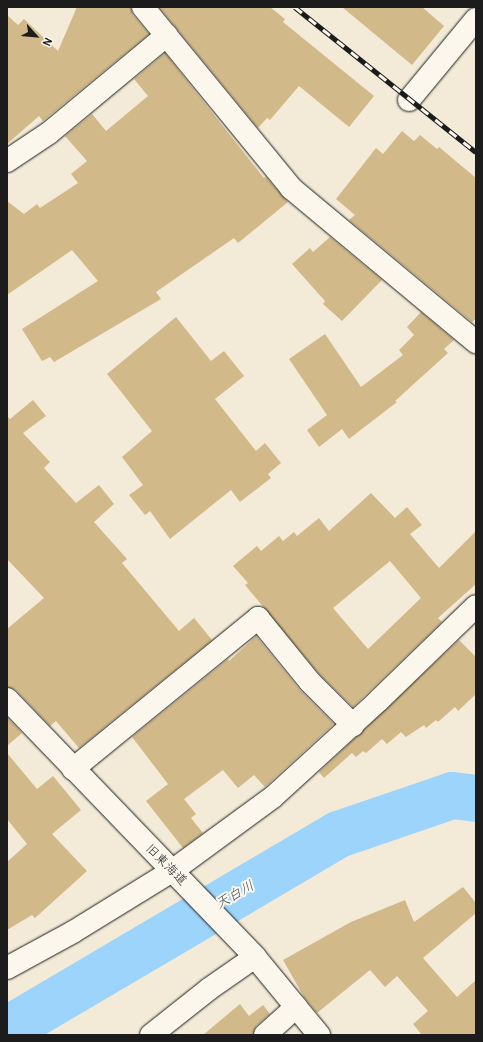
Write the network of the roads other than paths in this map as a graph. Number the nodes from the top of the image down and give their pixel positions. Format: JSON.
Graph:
{"nodes":[{"id":1,"x":143,"y":7,"type":"edge"},
{"id":2,"x":476,"y":19,"type":"edge"},
{"id":3,"x":167,"y":35,"type":"junction"},
{"id":4,"x":409,"y":100,"type":"dead end"},
{"id":5,"x":7,"y":161,"type":"edge"},
{"id":6,"x":476,"y":342,"type":"edge"},
{"id":7,"x":476,"y":606,"type":"edge"},
{"id":8,"x":7,"y":699,"type":"edge"},
{"id":9,"x":353,"y":725,"type":"junction"},
{"id":10,"x":73,"y":769,"type":"junction"},
{"id":11,"x":177,"y":876,"type":"junction"},
{"id":12,"x":252,"y":954,"type":"junction"},
{"id":13,"x":7,"y":968,"type":"edge"},
{"id":14,"x":296,"y":1007,"type":"junction"},
{"id":15,"x":151,"y":1035,"type":"edge"},
{"id":16,"x":265,"y":1035,"type":"edge"},
{"id":17,"x":319,"y":1035,"type":"edge"}],
"edges":[{"from":1,"to":3,"type":"street"},
{"from":2,"to":4,"type":"street"},
{"from":3,"to":5,"type":"street"},
{"from":3,"to":6,"type":"street"},
{"from":7,"to":9,"type":"street"},
{"from":8,"to":10,"type":"street","name":"旧東海道"},
{"from":9,"to":10,"type":"street"},
{"from":9,"to":11,"type":"street"},
{"from":10,"to":11,"type":"street","name":"旧東海道"},
{"from":11,"to":12,"type":"street","name":"旧東海道"},
{"from":11,"to":13,"type":"street"},
{"from":12,"to":14,"type":"street","name":"旧東海道"},
{"from":12,"to":15,"type":"street"},
{"from":14,"to":16,"type":"street"},
{"from":14,"to":17,"type":"street","name":"旧東海道"}]}
